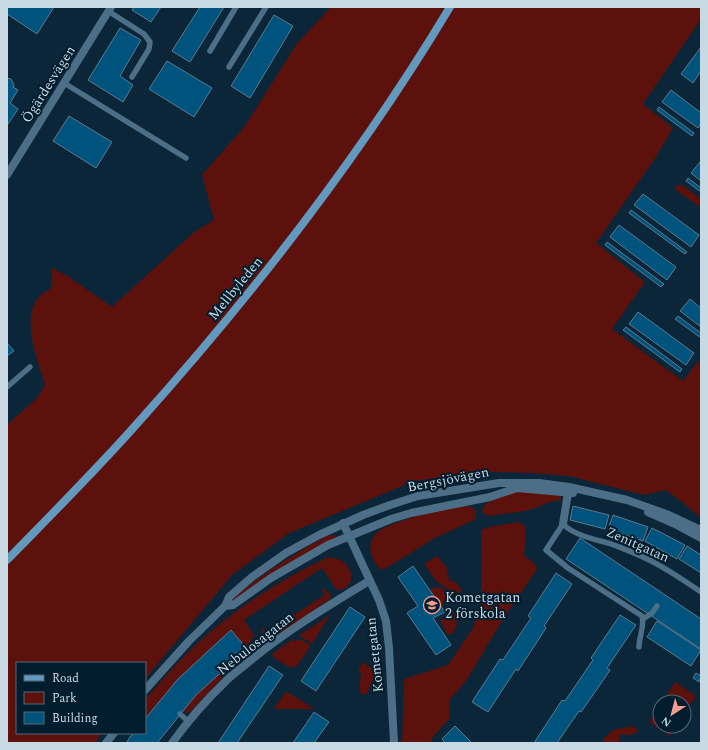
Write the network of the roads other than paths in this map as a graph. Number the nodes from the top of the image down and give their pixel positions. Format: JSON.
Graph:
{"nodes":[{"id":1,"x":236,"y":7,"type":"edge"},
{"id":2,"x":266,"y":7,"type":"edge"},
{"id":3,"x":450,"y":7,"type":"edge"},
{"id":4,"x":109,"y":9,"type":"edge"},
{"id":5,"x":210,"y":51,"type":"dead end"},
{"id":6,"x":229,"y":67,"type":"dead end"},
{"id":7,"x":132,"y":77,"type":"dead end"},
{"id":8,"x":64,"y":83,"type":"junction"},
{"id":9,"x":186,"y":158,"type":"dead end"},
{"id":10,"x":10,"y":165,"type":"edge"},
{"id":11,"x":7,"y":175,"type":"edge"},
{"id":12,"x":30,"y":367,"type":"dead end"},
{"id":13,"x":7,"y":387,"type":"edge"},
{"id":14,"x":569,"y":490,"type":"junction"},
{"id":15,"x":343,"y":523,"type":"junction"},
{"id":16,"x":563,"y":524,"type":"junction"},
{"id":17,"x":701,"y":530,"type":"edge"},
{"id":18,"x":350,"y":536,"type":"junction"},
{"id":19,"x":701,"y":538,"type":"edge"},
{"id":20,"x":7,"y":560,"type":"edge"},
{"id":21,"x":369,"y":581,"type":"junction"},
{"id":22,"x":701,"y":592,"type":"edge"},
{"id":23,"x":225,"y":606,"type":"junction"},
{"id":24,"x":657,"y":606,"type":"dead end"},
{"id":25,"x":643,"y":619,"type":"junction"},
{"id":26,"x":639,"y":647,"type":"dead end"},
{"id":27,"x":243,"y":653,"type":"dead end"},
{"id":28,"x":250,"y":661,"type":"junction"},
{"id":29,"x":146,"y":689,"type":"edge"},
{"id":30,"x":180,"y":714,"type":"dead end"},
{"id":31,"x":188,"y":721,"type":"junction"},
{"id":32,"x":113,"y":734,"type":"edge"},
{"id":33,"x":106,"y":743,"type":"edge"},
{"id":34,"x":172,"y":743,"type":"edge"},
{"id":35,"x":394,"y":743,"type":"edge"}],
"edges":[{"from":1,"to":5,"type":"lane"},
{"from":2,"to":6,"type":"lane"},
{"from":3,"to":20,"type":"main road","name":"Mellbyleden"},
{"from":4,"to":7,"type":"lane"},
{"from":4,"to":8,"type":"street","name":"Ögärdesvägen"},
{"from":8,"to":9,"type":"lane"},
{"from":8,"to":10,"type":"street","name":"Ögärdesvägen"},
{"from":10,"to":11,"type":"street","name":"Ögärdesvägen"},
{"from":12,"to":13,"type":"lane"},
{"from":14,"to":15,"type":"street","name":"Bergsjövägen"},
{"from":14,"to":16,"type":"street"},
{"from":14,"to":17,"type":"street","name":"Bergsjövägen"},
{"from":14,"to":18,"type":"street","name":"Bergsjövägen"},
{"from":14,"to":19,"type":"street","name":"Bergsjövägen"},
{"from":15,"to":18,"type":"street","name":"Kometgatan"},
{"from":15,"to":23,"type":"street","name":"Bergsjövägen"},
{"from":16,"to":22,"type":"lane","name":"Zenitgatan"},
{"from":16,"to":25,"type":"lane"},
{"from":18,"to":21,"type":"street","name":"Kometgatan"},
{"from":18,"to":23,"type":"street","name":"Bergsjövägen"},
{"from":21,"to":28,"type":"street","name":"Nebulosagatan"},
{"from":21,"to":35,"type":"street","name":"Kometgatan"},
{"from":23,"to":29,"type":"street","name":"Bergsjövägen"},
{"from":24,"to":25,"type":"lane"},
{"from":25,"to":26,"type":"lane"},
{"from":27,"to":28,"type":"lane"},
{"from":28,"to":31,"type":"street","name":"Nebulosagatan"},
{"from":30,"to":31,"type":"lane"},
{"from":31,"to":34,"type":"street","name":"Nebulosagatan"},
{"from":32,"to":33,"type":"street"}]}
